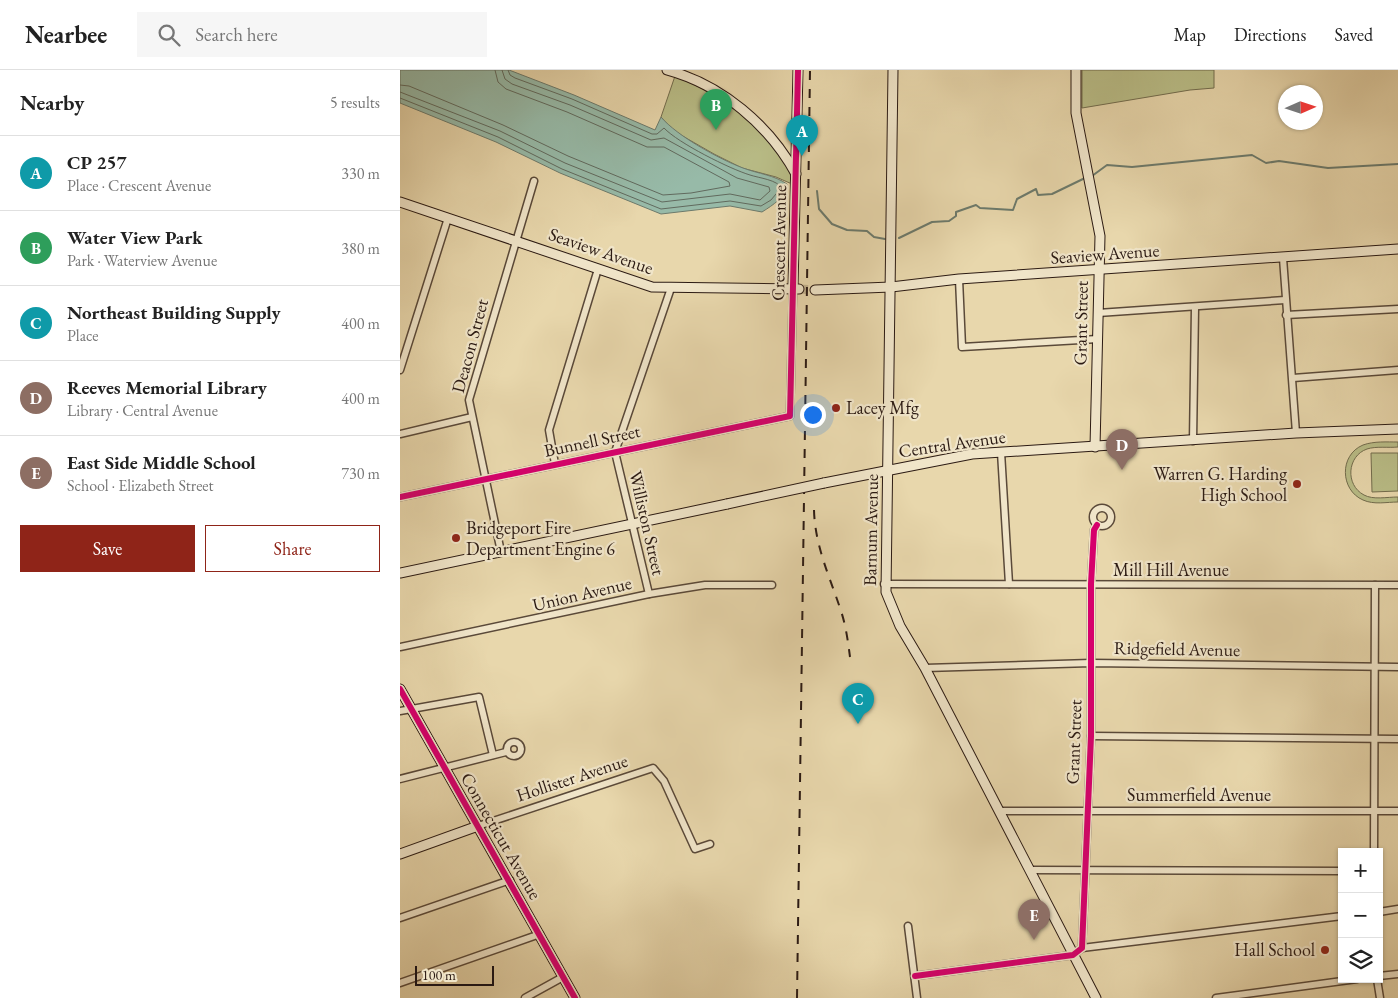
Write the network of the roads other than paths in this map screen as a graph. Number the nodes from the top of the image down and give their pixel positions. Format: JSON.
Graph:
{"nodes":[{"id":1,"x":667,"y":70,"type":"edge"},
{"id":2,"x":798,"y":70,"type":"edge"},
{"id":3,"x":893,"y":70,"type":"edge"},
{"id":4,"x":1076,"y":70,"type":"edge"},
{"id":5,"x":682,"y":72,"type":"edge"},
{"id":6,"x":796,"y":174,"type":"junction"},
{"id":7,"x":534,"y":181,"type":"dead end"},
{"id":8,"x":400,"y":202,"type":"edge"},
{"id":9,"x":448,"y":218,"type":"junction"},
{"id":10,"x":516,"y":240,"type":"junction"},
{"id":11,"x":1398,"y":249,"type":"edge"},
{"id":12,"x":1283,"y":258,"type":"junction"},
{"id":13,"x":598,"y":269,"type":"junction"},
{"id":14,"x":1099,"y":270,"type":"junction"},
{"id":15,"x":959,"y":280,"type":"junction"},
{"id":16,"x":891,"y":287,"type":"junction"},
{"id":17,"x":671,"y":288,"type":"junction"},
{"id":18,"x":796,"y":289,"type":"junction"},
{"id":19,"x":815,"y":290,"type":"tunnel mouth"},
{"id":20,"x":1285,"y":300,"type":"junction"},
{"id":21,"x":1194,"y":308,"type":"junction"},
{"id":22,"x":1398,"y":309,"type":"edge"},
{"id":23,"x":1098,"y":313,"type":"junction"},
{"id":24,"x":1286,"y":315,"type":"junction"},
{"id":25,"x":1098,"y":338,"type":"junction"},
{"id":26,"x":400,"y":370,"type":"edge"},
{"id":27,"x":1398,"y":370,"type":"edge"},
{"id":28,"x":1292,"y":378,"type":"junction"},
{"id":29,"x":790,"y":416,"type":"joint"},
{"id":30,"x":472,"y":418,"type":"junction"},
{"id":31,"x":1398,"y":429,"type":"edge"},
{"id":32,"x":1296,"y":433,"type":"junction"},
{"id":33,"x":400,"y":434,"type":"edge"},
{"id":34,"x":1193,"y":441,"type":"junction"},
{"id":35,"x":1095,"y":447,"type":"junction"},
{"id":36,"x":615,"y":452,"type":"junction"},
{"id":37,"x":1000,"y":452,"type":"junction"},
{"id":38,"x":555,"y":464,"type":"junction"},
{"id":39,"x":888,"y":470,"type":"junction"},
{"id":40,"x":485,"y":478,"type":"junction"},
{"id":41,"x":400,"y":497,"type":"edge"},
{"id":42,"x":632,"y":523,"type":"junction"},
{"id":43,"x":1097,"y":525,"type":"dead end"},
{"id":44,"x":501,"y":552,"type":"junction"},
{"id":45,"x":400,"y":573,"type":"edge"},
{"id":46,"x":884,"y":584,"type":"junction"},
{"id":47,"x":1009,"y":584,"type":"junction"},
{"id":48,"x":1091,"y":584,"type":"junction"},
{"id":49,"x":772,"y":585,"type":"dead end"},
{"id":50,"x":1375,"y":585,"type":"junction"},
{"id":51,"x":1398,"y":585,"type":"edge"},
{"id":52,"x":649,"y":594,"type":"junction"},
{"id":53,"x":400,"y":647,"type":"edge"},
{"id":54,"x":1091,"y":663,"type":"junction"},
{"id":55,"x":1398,"y":667,"type":"edge"},
{"id":56,"x":925,"y":668,"type":"junction"},
{"id":57,"x":1374,"y":668,"type":"junction"},
{"id":58,"x":400,"y":689,"type":"edge"},
{"id":59,"x":411,"y":708,"type":"junction"},
{"id":60,"x":400,"y":710,"type":"edge"},
{"id":61,"x":1091,"y":736,"type":"junction"},
{"id":62,"x":1375,"y":739,"type":"junction"},
{"id":63,"x":1398,"y":739,"type":"edge"},
{"id":64,"x":506,"y":752,"type":"dead end"},
{"id":65,"x":492,"y":755,"type":"junction"},
{"id":66,"x":444,"y":768,"type":"junction"},
{"id":67,"x":400,"y":779,"type":"edge"},
{"id":68,"x":1087,"y":810,"type":"junction"},
{"id":69,"x":1000,"y":811,"type":"junction"},
{"id":70,"x":1374,"y":811,"type":"junction"},
{"id":71,"x":1398,"y":811,"type":"edge"},
{"id":72,"x":478,"y":826,"type":"junction"},
{"id":73,"x":710,"y":844,"type":"dead end"},
{"id":74,"x":1374,"y":848,"type":"edge"},
{"id":75,"x":400,"y":854,"type":"edge"},
{"id":76,"x":1030,"y":870,"type":"junction"},
{"id":77,"x":1085,"y":870,"type":"junction"},
{"id":78,"x":1338,"y":871,"type":"edge"},
{"id":79,"x":510,"y":880,"type":"junction"},
{"id":80,"x":1398,"y":909,"type":"edge"},
{"id":81,"x":1383,"y":911,"type":"edge"},
{"id":82,"x":1338,"y":916,"type":"edge"},
{"id":83,"x":400,"y":918,"type":"edge"},
{"id":84,"x":908,"y":926,"type":"dead end"},
{"id":85,"x":540,"y":934,"type":"junction"},
{"id":86,"x":1082,"y":948,"type":"junction"},
{"id":87,"x":1072,"y":955,"type":"junction"},
{"id":88,"x":1398,"y":974,"type":"edge"},
{"id":89,"x":914,"y":976,"type":"junction"},
{"id":90,"x":1383,"y":976,"type":"edge"},
{"id":91,"x":563,"y":977,"type":"junction"},
{"id":92,"x":1338,"y":982,"type":"edge"},
{"id":93,"x":400,"y":983,"type":"edge"},
{"id":94,"x":1378,"y":983,"type":"edge"},
{"id":95,"x":525,"y":998,"type":"edge"},
{"id":96,"x":575,"y":998,"type":"edge"},
{"id":97,"x":917,"y":998,"type":"edge"},
{"id":98,"x":1096,"y":998,"type":"edge"},
{"id":99,"x":1216,"y":998,"type":"edge"},
{"id":100,"x":1380,"y":998,"type":"edge"}],
"edges":[{"from":1,"to":5,"type":"main road"},
{"from":2,"to":6,"type":"main road","name":"Crescent Avenue"},
{"from":3,"to":16,"type":"main road","name":"Barnum Avenue"},
{"from":4,"to":14,"type":"main road","name":"Grant Street"},
{"from":5,"to":6,"type":"main road"},
{"from":6,"to":18,"type":"main road","name":"Crescent Avenue"},
{"from":7,"to":10,"type":"street","name":"Deacon Street"},
{"from":8,"to":9,"type":"main road","name":"Seaview Avenue"},
{"from":9,"to":10,"type":"main road","name":"Seaview Avenue"},
{"from":9,"to":26,"type":"street"},
{"from":10,"to":13,"type":"main road","name":"Seaview Avenue"},
{"from":10,"to":30,"type":"street","name":"Deacon Street"},
{"from":11,"to":12,"type":"main road","name":"Seaview Avenue"},
{"from":12,"to":14,"type":"main road","name":"Seaview Avenue"},
{"from":12,"to":20,"type":"street"},
{"from":13,"to":17,"type":"main road","name":"Seaview Avenue"},
{"from":13,"to":38,"type":"street"},
{"from":14,"to":15,"type":"main road","name":"Seaview Avenue"},
{"from":14,"to":23,"type":"main road","name":"Grant Street"},
{"from":15,"to":16,"type":"main road","name":"Seaview Avenue"},
{"from":15,"to":25,"type":"street"},
{"from":16,"to":19,"type":"main road","name":"Seaview Avenue"},
{"from":16,"to":39,"type":"main road","name":"Barnum Avenue"},
{"from":17,"to":18,"type":"main road","name":"Seaview Avenue"},
{"from":17,"to":36,"type":"street","name":"Williston Street"},
{"from":18,"to":29,"type":"street","name":"Crescent Avenue"},
{"from":20,"to":21,"type":"street"},
{"from":20,"to":24,"type":"street"},
{"from":21,"to":23,"type":"street"},
{"from":21,"to":34,"type":"street"},
{"from":22,"to":24,"type":"street"},
{"from":23,"to":25,"type":"main road","name":"Grant Street"},
{"from":24,"to":28,"type":"street"},
{"from":25,"to":35,"type":"main road","name":"Grant Street"},
{"from":27,"to":28,"type":"street"},
{"from":28,"to":32,"type":"street"},
{"from":29,"to":36,"type":"street","name":"Bunnell Street"},
{"from":30,"to":33,"type":"street"},
{"from":30,"to":40,"type":"street","name":"Deacon Street"},
{"from":31,"to":32,"type":"main road","name":"Central Avenue"},
{"from":32,"to":34,"type":"main road","name":"Central Avenue"},
{"from":34,"to":35,"type":"main road","name":"Central Avenue"},
{"from":35,"to":37,"type":"main road","name":"Central Avenue"},
{"from":36,"to":38,"type":"street","name":"Bunnell Street"},
{"from":36,"to":42,"type":"street","name":"Williston Street"},
{"from":37,"to":39,"type":"main road","name":"Central Avenue"},
{"from":37,"to":47,"type":"street"},
{"from":38,"to":40,"type":"street","name":"Bunnell Street"},
{"from":39,"to":42,"type":"main road","name":"Central Avenue","bridge":true},
{"from":39,"to":46,"type":"main road","name":"Barnum Avenue"},
{"from":40,"to":41,"type":"street","name":"Bunnell Street"},
{"from":40,"to":44,"type":"street","name":"Deacon Street"},
{"from":42,"to":44,"type":"main road","name":"Central Avenue"},
{"from":42,"to":52,"type":"street","name":"Williston Street"},
{"from":43,"to":48,"type":"street","name":"Grant Street"},
{"from":44,"to":45,"type":"main road","name":"Central Avenue"},
{"from":46,"to":47,"type":"street","name":"Mill Hill Avenue"},
{"from":46,"to":56,"type":"main road","name":"Barnum Avenue"},
{"from":47,"to":48,"type":"street","name":"Mill Hill Avenue"},
{"from":48,"to":50,"type":"street","name":"Mill Hill Avenue"},
{"from":48,"to":54,"type":"street","name":"Grant Street"},
{"from":49,"to":52,"type":"street","name":"Union Avenue"},
{"from":50,"to":51,"type":"street","name":"Mill Hill Avenue"},
{"from":50,"to":57,"type":"street"},
{"from":52,"to":53,"type":"street","name":"Union Avenue"},
{"from":54,"to":56,"type":"street","name":"Ridgefield Avenue"},
{"from":54,"to":57,"type":"street","name":"Ridgefield Avenue"},
{"from":54,"to":61,"type":"street","name":"Grant Street"},
{"from":55,"to":57,"type":"street","name":"Ridgefield Avenue"},
{"from":56,"to":69,"type":"main road","name":"Barnum Avenue"},
{"from":57,"to":62,"type":"street"},
{"from":58,"to":59,"type":"main road","name":"Connecticut Avenue"},
{"from":59,"to":60,"type":"street"},
{"from":59,"to":65,"type":"street"},
{"from":59,"to":66,"type":"main road","name":"Connecticut Avenue"},
{"from":61,"to":62,"type":"street"},
{"from":61,"to":68,"type":"street","name":"Grant Street"},
{"from":62,"to":63,"type":"street"},
{"from":62,"to":70,"type":"street"},
{"from":64,"to":65,"type":"street"},
{"from":65,"to":66,"type":"street"},
{"from":66,"to":67,"type":"street"},
{"from":66,"to":72,"type":"main road","name":"Connecticut Avenue"},
{"from":68,"to":69,"type":"street","name":"Summerfield Avenue"},
{"from":68,"to":70,"type":"street","name":"Summerfield Avenue"},
{"from":68,"to":77,"type":"street","name":"Grant Street"},
{"from":69,"to":76,"type":"main road","name":"Barnum Avenue"},
{"from":70,"to":71,"type":"street","name":"Summerfield Avenue"},
{"from":70,"to":74,"type":"street"},
{"from":72,"to":73,"type":"street","name":"Hollister Avenue"},
{"from":72,"to":75,"type":"main road","name":"Hollister Avenue"},
{"from":72,"to":79,"type":"main road","name":"Connecticut Avenue"},
{"from":76,"to":77,"type":"street"},
{"from":76,"to":87,"type":"main road","name":"Barnum Avenue"},
{"from":77,"to":78,"type":"street"},
{"from":77,"to":86,"type":"street","name":"Grant Street"},
{"from":79,"to":83,"type":"street"},
{"from":79,"to":85,"type":"main road","name":"Connecticut Avenue"},
{"from":80,"to":81,"type":"street"},
{"from":82,"to":86,"type":"street"},
{"from":84,"to":89,"type":"street"},
{"from":85,"to":91,"type":"main road","name":"Connecticut Avenue"},
{"from":85,"to":93,"type":"street"},
{"from":86,"to":87,"type":"street"},
{"from":87,"to":89,"type":"street"},
{"from":87,"to":98,"type":"main road","name":"Barnum Avenue"},
{"from":88,"to":90,"type":"street"},
{"from":89,"to":97,"type":"street"},
{"from":91,"to":95,"type":"street"},
{"from":91,"to":96,"type":"main road","name":"Connecticut Avenue"},
{"from":92,"to":99,"type":"street"},
{"from":94,"to":100,"type":"street"}]}
